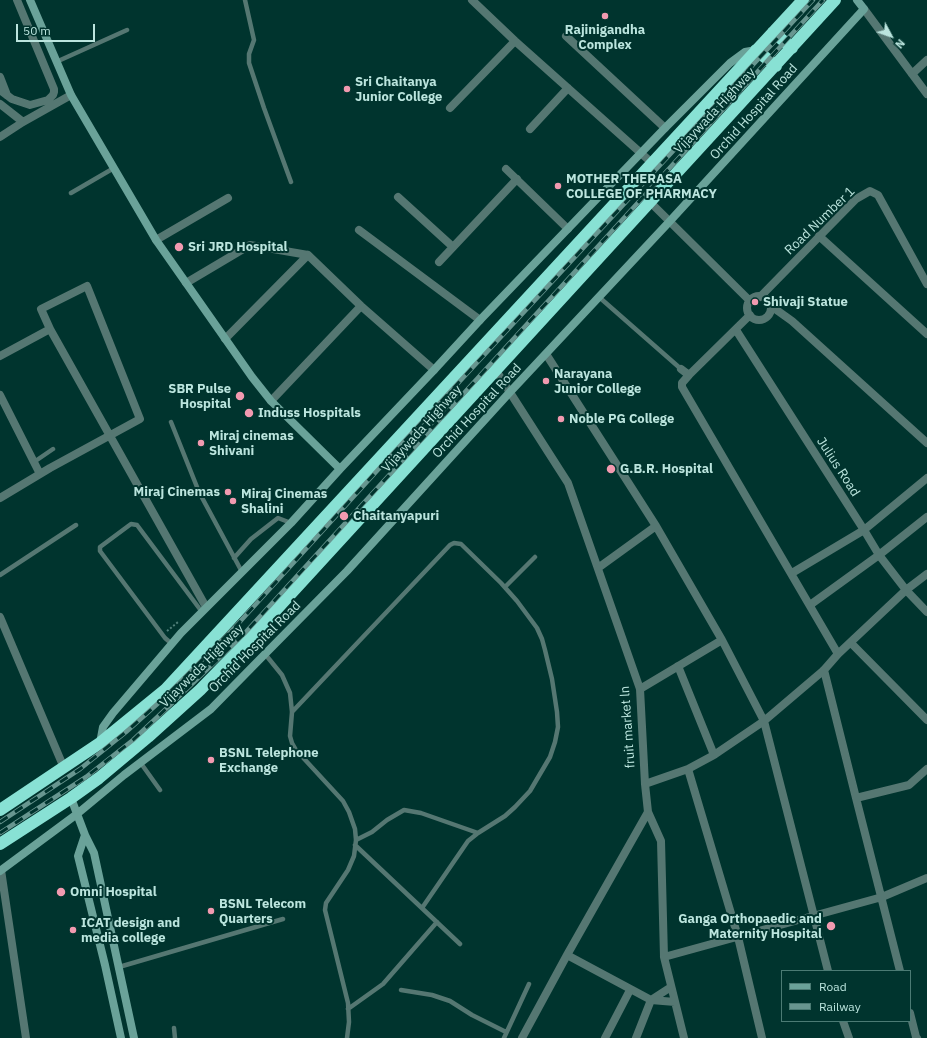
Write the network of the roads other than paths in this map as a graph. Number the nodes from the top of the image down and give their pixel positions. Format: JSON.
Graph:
{"nodes":[{"id":1,"x":17,"y":0,"type":"edge"},
{"id":2,"x":30,"y":0,"type":"edge"},
{"id":3,"x":245,"y":0,"type":"edge"},
{"id":4,"x":472,"y":0,"type":"edge"},
{"id":5,"x":803,"y":0,"type":"edge"},
{"id":6,"x":835,"y":0,"type":"edge"},
{"id":7,"x":857,"y":0,"type":"edge"},
{"id":8,"x":864,"y":9,"type":"junction"},
{"id":9,"x":127,"y":30,"type":"dead end"},
{"id":10,"x":773,"y":32,"type":"junction"},
{"id":11,"x":44,"y":34,"type":"junction"},
{"id":12,"x":566,"y":36,"type":"dead end"},
{"id":13,"x":31,"y":39,"type":"junction"},
{"id":14,"x":516,"y":41,"type":"junction"},
{"id":15,"x":792,"y":48,"type":"junction"},
{"id":16,"x":756,"y":50,"type":"junction"},
{"id":17,"x":927,"y":60,"type":"edge"},
{"id":18,"x":56,"y":62,"type":"junction"},
{"id":19,"x":776,"y":66,"type":"junction"},
{"id":20,"x":912,"y":74,"type":"junction"},
{"id":21,"x":0,"y":77,"type":"edge"},
{"id":22,"x":568,"y":88,"type":"junction"},
{"id":23,"x":0,"y":90,"type":"edge"},
{"id":24,"x":927,"y":94,"type":"edge"},
{"id":25,"x":71,"y":95,"type":"junction"},
{"id":26,"x":7,"y":96,"type":"junction"},
{"id":27,"x":0,"y":104,"type":"edge"},
{"id":28,"x":30,"y":105,"type":"junction"},
{"id":29,"x":450,"y":108,"type":"dead end"},
{"id":30,"x":35,"y":115,"type":"junction"},
{"id":31,"x":23,"y":122,"type":"junction"},
{"id":32,"x":665,"y":128,"type":"junction"},
{"id":33,"x":530,"y":129,"type":"dead end"},
{"id":34,"x":0,"y":137,"type":"edge"},
{"id":35,"x":642,"y":154,"type":"junction"},
{"id":36,"x":652,"y":163,"type":"junction"},
{"id":37,"x":114,"y":168,"type":"junction"},
{"id":38,"x":506,"y":169,"type":"dead end"},
{"id":39,"x":517,"y":179,"type":"junction"},
{"id":40,"x":291,"y":182,"type":"dead end"},
{"id":41,"x":71,"y":193,"type":"dead end"},
{"id":42,"x":398,"y":196,"type":"dead end"},
{"id":43,"x":228,"y":198,"type":"dead end"},
{"id":44,"x":650,"y":202,"type":"junction"},
{"id":45,"x":670,"y":221,"type":"junction"},
{"id":46,"x":568,"y":229,"type":"junction"},
{"id":47,"x":359,"y":230,"type":"dead end"},
{"id":48,"x":819,"y":236,"type":"junction"},
{"id":49,"x":156,"y":240,"type":"junction"},
{"id":50,"x":453,"y":247,"type":"junction"},
{"id":51,"x":308,"y":255,"type":"junction"},
{"id":52,"x":439,"y":262,"type":"dead end"},
{"id":53,"x":186,"y":283,"type":"junction"},
{"id":54,"x":927,"y":284,"type":"edge"},
{"id":55,"x":599,"y":297,"type":"junction"},
{"id":56,"x":760,"y":297,"type":"junction"},
{"id":57,"x":750,"y":301,"type":"junction"},
{"id":58,"x":361,"y":306,"type":"junction"},
{"id":59,"x":771,"y":306,"type":"junction"},
{"id":60,"x":750,"y":315,"type":"junction"},
{"id":61,"x":480,"y":320,"type":"junction"},
{"id":62,"x":50,"y":329,"type":"junction"},
{"id":63,"x":736,"y":330,"type":"junction"},
{"id":64,"x":927,"y":334,"type":"edge"},
{"id":65,"x":225,"y":339,"type":"junction"},
{"id":66,"x":546,"y":354,"type":"junction"},
{"id":67,"x":0,"y":356,"type":"edge"},
{"id":68,"x":496,"y":369,"type":"junction"},
{"id":69,"x":681,"y":369,"type":"joint"},
{"id":70,"x":434,"y":370,"type":"junction"},
{"id":71,"x":689,"y":375,"type":"junction"},
{"id":72,"x":510,"y":392,"type":"junction"},
{"id":73,"x":0,"y":395,"type":"edge"},
{"id":74,"x":271,"y":400,"type":"junction"},
{"id":75,"x":171,"y":422,"type":"dead end"},
{"id":76,"x":110,"y":435,"type":"junction"},
{"id":77,"x":927,"y":443,"type":"edge"},
{"id":78,"x":53,"y":449,"type":"dead end"},
{"id":79,"x":34,"y":462,"type":"junction"},
{"id":80,"x":340,"y":469,"type":"junction"},
{"id":81,"x":40,"y":474,"type":"junction"},
{"id":82,"x":927,"y":478,"type":"edge"},
{"id":83,"x":0,"y":498,"type":"edge"},
{"id":84,"x":927,"y":517,"type":"edge"},
{"id":85,"x":291,"y":523,"type":"junction"},
{"id":86,"x":76,"y":525,"type":"dead end"},
{"id":87,"x":656,"y":526,"type":"junction"},
{"id":88,"x":864,"y":530,"type":"junction"},
{"id":89,"x":879,"y":555,"type":"junction"},
{"id":90,"x":534,"y":556,"type":"dead end"},
{"id":91,"x":234,"y":558,"type":"junction"},
{"id":92,"x":598,"y":568,"type":"junction"},
{"id":93,"x":242,"y":572,"type":"junction"},
{"id":94,"x":792,"y":573,"type":"junction"},
{"id":95,"x":927,"y":574,"type":"edge"},
{"id":96,"x":0,"y":575,"type":"edge"},
{"id":97,"x":505,"y":587,"type":"junction"},
{"id":98,"x":906,"y":590,"type":"junction"},
{"id":99,"x":810,"y":605,"type":"junction"},
{"id":100,"x":202,"y":608,"type":"junction"},
{"id":101,"x":927,"y":612,"type":"edge"},
{"id":102,"x":0,"y":617,"type":"edge"},
{"id":103,"x":722,"y":640,"type":"junction"},
{"id":104,"x":851,"y":643,"type":"junction"},
{"id":105,"x":172,"y":644,"type":"junction"},
{"id":106,"x":265,"y":654,"type":"junction"},
{"id":107,"x":838,"y":654,"type":"junction"},
{"id":108,"x":678,"y":666,"type":"junction"},
{"id":109,"x":824,"y":670,"type":"junction"},
{"id":110,"x":640,"y":689,"type":"junction"},
{"id":111,"x":292,"y":712,"type":"junction"},
{"id":112,"x":927,"y":720,"type":"edge"},
{"id":113,"x":764,"y":721,"type":"junction"},
{"id":114,"x":100,"y":743,"type":"junction"},
{"id":115,"x":714,"y":755,"type":"junction"},
{"id":116,"x":140,"y":762,"type":"junction"},
{"id":117,"x":64,"y":768,"type":"junction"},
{"id":118,"x":688,"y":769,"type":"junction"},
{"id":119,"x":927,"y":769,"type":"edge"},
{"id":120,"x":645,"y":784,"type":"junction"},
{"id":121,"x":160,"y":790,"type":"dead end"},
{"id":122,"x":71,"y":798,"type":"junction"},
{"id":123,"x":856,"y":798,"type":"junction"},
{"id":124,"x":0,"y":810,"type":"edge"},
{"id":125,"x":648,"y":812,"type":"junction"},
{"id":126,"x":77,"y":814,"type":"junction"},
{"id":127,"x":478,"y":832,"type":"junction"},
{"id":128,"x":85,"y":835,"type":"junction"},
{"id":129,"x":356,"y":842,"type":"junction"},
{"id":130,"x":0,"y":844,"type":"edge"},
{"id":131,"x":1,"y":871,"type":"edge"},
{"id":132,"x":927,"y":878,"type":"edge"},
{"id":133,"x":882,"y":896,"type":"junction"},
{"id":134,"x":422,"y":908,"type":"junction"},
{"id":135,"x":813,"y":916,"type":"junction"},
{"id":136,"x":283,"y":919,"type":"dead end"},
{"id":137,"x":437,"y":922,"type":"junction"},
{"id":138,"x":738,"y":937,"type":"junction"},
{"id":139,"x":460,"y":944,"type":"dead end"},
{"id":140,"x":567,"y":954,"type":"junction"},
{"id":141,"x":664,"y":957,"type":"junction"},
{"id":142,"x":119,"y":967,"type":"junction"},
{"id":143,"x":828,"y":970,"type":"edge"},
{"id":144,"x":900,"y":970,"type":"edge"},
{"id":145,"x":529,"y":984,"type":"dead end"},
{"id":146,"x":671,"y":987,"type":"junction"},
{"id":147,"x":401,"y":990,"type":"dead end"},
{"id":148,"x":630,"y":990,"type":"junction"},
{"id":149,"x":651,"y":1000,"type":"junction"},
{"id":150,"x":675,"y":1002,"type":"junction"},
{"id":151,"x":348,"y":1008,"type":"junction"},
{"id":152,"x":911,"y":1017,"type":"edge"},
{"id":153,"x":843,"y":1022,"type":"edge"},
{"id":154,"x":174,"y":1028,"type":"dead end"},
{"id":155,"x":506,"y":1032,"type":"junction"},
{"id":156,"x":26,"y":1038,"type":"edge"},
{"id":157,"x":121,"y":1038,"type":"edge"},
{"id":158,"x":134,"y":1038,"type":"edge"},
{"id":159,"x":175,"y":1038,"type":"edge"},
{"id":160,"x":347,"y":1038,"type":"edge"},
{"id":161,"x":504,"y":1038,"type":"edge"},
{"id":162,"x":522,"y":1038,"type":"edge"},
{"id":163,"x":605,"y":1038,"type":"edge"},
{"id":164,"x":636,"y":1038,"type":"edge"},
{"id":165,"x":684,"y":1038,"type":"edge"},
{"id":166,"x":762,"y":1038,"type":"edge"},
{"id":167,"x":849,"y":1038,"type":"edge"},
{"id":168,"x":917,"y":1038,"type":"edge"}],
"edges":[{"from":1,"to":13,"type":"street"},
{"from":2,"to":11,"type":"street"},
{"from":3,"to":40,"type":"lane"},
{"from":4,"to":14,"type":"street"},
{"from":5,"to":10,"type":"highway","name":"Vijaywada Highway"},
{"from":6,"to":15,"type":"highway","name":"Vijaywada Highway"},
{"from":7,"to":8,"type":"street"},
{"from":8,"to":20,"type":"street"},
{"from":8,"to":45,"type":"street","name":"Orchid Hospital Road"},
{"from":9,"to":18,"type":"lane"},
{"from":10,"to":15,"type":"highway"},
{"from":10,"to":16,"type":"highway","name":"Vijaywada Highway"},
{"from":11,"to":13,"type":"street"},
{"from":11,"to":18,"type":"street"},
{"from":12,"to":32,"type":"street"},
{"from":13,"to":28,"type":"street"},
{"from":14,"to":22,"type":"street"},
{"from":14,"to":29,"type":"street"},
{"from":15,"to":19,"type":"highway","name":"Vijaywada Highway"},
{"from":16,"to":19,"type":"highway"},
{"from":16,"to":32,"type":"street"},
{"from":16,"to":36,"type":"highway","name":"Vijaywada Highway"},
{"from":17,"to":20,"type":"street"},
{"from":18,"to":25,"type":"street"},
{"from":19,"to":44,"type":"highway","name":"Vijaywada Highway"},
{"from":20,"to":24,"type":"street"},
{"from":21,"to":26,"type":"street"},
{"from":22,"to":33,"type":"street"},
{"from":22,"to":35,"type":"street"},
{"from":23,"to":26,"type":"street"},
{"from":25,"to":30,"type":"street"},
{"from":25,"to":37,"type":"street"},
{"from":26,"to":28,"type":"street"},
{"from":27,"to":31,"type":"street"},
{"from":28,"to":30,"type":"street"},
{"from":30,"to":31,"type":"street"},
{"from":31,"to":34,"type":"street"},
{"from":32,"to":35,"type":"street"},
{"from":35,"to":36,"type":"street"},
{"from":35,"to":46,"type":"street"},
{"from":36,"to":114,"type":"highway","name":"Vijaywada Highway"},
{"from":37,"to":41,"type":"lane"},
{"from":37,"to":49,"type":"street"},
{"from":38,"to":39,"type":"street"},
{"from":39,"to":46,"type":"street"},
{"from":39,"to":50,"type":"street"},
{"from":42,"to":50,"type":"street"},
{"from":43,"to":49,"type":"street"},
{"from":44,"to":45,"type":"street"},
{"from":44,"to":68,"type":"highway","name":"Vijaywada Highway"},
{"from":45,"to":55,"type":"street","name":"Orchid Hospital Road"},
{"from":45,"to":57,"type":"street"},
{"from":46,"to":61,"type":"street"},
{"from":47,"to":61,"type":"street"},
{"from":48,"to":54,"type":"street","name":"Road Number 1"},
{"from":48,"to":56,"type":"street","name":"Road Number 1"},
{"from":48,"to":64,"type":"street"},
{"from":49,"to":53,"type":"street"},
{"from":50,"to":52,"type":"street"},
{"from":51,"to":53,"type":"street"},
{"from":51,"to":58,"type":"street"},
{"from":51,"to":65,"type":"street"},
{"from":53,"to":65,"type":"street"},
{"from":55,"to":66,"type":"street","name":"Orchid Hospital Road"},
{"from":55,"to":69,"type":"lane"},
{"from":56,"to":57,"type":"street"},
{"from":56,"to":59,"type":"street"},
{"from":57,"to":60,"type":"street"},
{"from":58,"to":70,"type":"street"},
{"from":58,"to":74,"type":"street"},
{"from":59,"to":60,"type":"street"},
{"from":59,"to":77,"type":"street"},
{"from":60,"to":63,"type":"street"},
{"from":61,"to":70,"type":"street"},
{"from":62,"to":67,"type":"street"},
{"from":62,"to":76,"type":"street"},
{"from":62,"to":76,"type":"street"},
{"from":63,"to":71,"type":"street"},
{"from":63,"to":88,"type":"street","name":"Julius Road"},
{"from":65,"to":74,"type":"street"},
{"from":66,"to":72,"type":"street","name":"Orchid Hospital Road"},
{"from":66,"to":87,"type":"street"},
{"from":68,"to":72,"type":"street","name":"fruit market ln"},
{"from":68,"to":122,"type":"highway","name":"Vijaywada Highway"},
{"from":69,"to":71,"type":"street"},
{"from":70,"to":80,"type":"street"},
{"from":71,"to":94,"type":"street"},
{"from":72,"to":92,"type":"street","name":"fruit market ln"},
{"from":72,"to":106,"type":"street","name":"Orchid Hospital Road"},
{"from":73,"to":79,"type":"street"},
{"from":74,"to":80,"type":"street"},
{"from":75,"to":91,"type":"lane"},
{"from":76,"to":81,"type":"street"},
{"from":76,"to":100,"type":"street"},
{"from":78,"to":79,"type":"lane"},
{"from":79,"to":81,"type":"street"},
{"from":80,"to":85,"type":"street"},
{"from":81,"to":83,"type":"street"},
{"from":82,"to":88,"type":"street"},
{"from":84,"to":89,"type":"street"},
{"from":85,"to":91,"type":"lane"},
{"from":85,"to":93,"type":"street"},
{"from":86,"to":96,"type":"lane"},
{"from":87,"to":92,"type":"street"},
{"from":87,"to":103,"type":"street"},
{"from":88,"to":89,"type":"street","name":"Julius Road"},
{"from":88,"to":94,"type":"street"},
{"from":89,"to":98,"type":"street","name":"Julius Road"},
{"from":89,"to":99,"type":"street"},
{"from":90,"to":97,"type":"lane"},
{"from":91,"to":93,"type":"lane"},
{"from":92,"to":110,"type":"street","name":"fruit market ln"},
{"from":93,"to":100,"type":"street"},
{"from":94,"to":99,"type":"street"},
{"from":95,"to":98,"type":"street"},
{"from":97,"to":111,"type":"lane"},
{"from":97,"to":127,"type":"lane"},
{"from":98,"to":101,"type":"street","name":"Julius Road"},
{"from":98,"to":104,"type":"street"},
{"from":99,"to":107,"type":"street"},
{"from":100,"to":105,"type":"street"},
{"from":100,"to":105,"type":"lane"},
{"from":102,"to":117,"type":"street"},
{"from":103,"to":108,"type":"street"},
{"from":103,"to":113,"type":"street"},
{"from":104,"to":107,"type":"street"},
{"from":104,"to":112,"type":"street"},
{"from":105,"to":114,"type":"street"},
{"from":106,"to":111,"type":"lane"},
{"from":106,"to":116,"type":"street","name":"Orchid Hospital Road"},
{"from":107,"to":109,"type":"street"},
{"from":108,"to":110,"type":"street"},
{"from":108,"to":115,"type":"street"},
{"from":109,"to":113,"type":"street"},
{"from":109,"to":123,"type":"street"},
{"from":110,"to":120,"type":"street","name":"fruit market ln"},
{"from":111,"to":129,"type":"lane"},
{"from":113,"to":115,"type":"street"},
{"from":113,"to":135,"type":"street"},
{"from":114,"to":117,"type":"highway","name":"Vijaywada Highway"},
{"from":115,"to":118,"type":"street"},
{"from":116,"to":121,"type":"lane"},
{"from":116,"to":126,"type":"street","name":"Orchid Hospital Road"},
{"from":117,"to":124,"type":"highway","name":"Vijaywada Highway"},
{"from":118,"to":120,"type":"street"},
{"from":118,"to":138,"type":"street"},
{"from":119,"to":123,"type":"street"},
{"from":120,"to":125,"type":"street","name":"fruit market ln"},
{"from":122,"to":126,"type":"street"},
{"from":122,"to":130,"type":"highway","name":"Vijaywada Highway"},
{"from":123,"to":133,"type":"street"},
{"from":125,"to":140,"type":"street"},
{"from":125,"to":141,"type":"street","name":"fruit market ln"},
{"from":126,"to":128,"type":"street"},
{"from":126,"to":131,"type":"street","name":"Orchid Hospital Road"},
{"from":127,"to":129,"type":"lane"},
{"from":127,"to":134,"type":"lane"},
{"from":128,"to":142,"type":"street"},
{"from":128,"to":157,"type":"street"},
{"from":129,"to":134,"type":"lane"},
{"from":129,"to":151,"type":"lane"},
{"from":131,"to":156,"type":"street"},
{"from":132,"to":133,"type":"street"},
{"from":133,"to":135,"type":"street"},
{"from":133,"to":144,"type":"street"},
{"from":134,"to":137,"type":"lane"},
{"from":135,"to":138,"type":"street"},
{"from":135,"to":143,"type":"street"},
{"from":136,"to":142,"type":"lane"},
{"from":137,"to":139,"type":"lane"},
{"from":137,"to":151,"type":"lane"},
{"from":138,"to":141,"type":"street"},
{"from":138,"to":166,"type":"street"},
{"from":140,"to":148,"type":"street"},
{"from":140,"to":162,"type":"street"},
{"from":141,"to":146,"type":"street","name":"fruit market ln"},
{"from":142,"to":158,"type":"street"},
{"from":145,"to":155,"type":"lane"},
{"from":146,"to":149,"type":"street"},
{"from":146,"to":150,"type":"street","name":"fruit market ln"},
{"from":147,"to":155,"type":"lane"},
{"from":148,"to":149,"type":"street"},
{"from":148,"to":163,"type":"street"},
{"from":149,"to":150,"type":"street"},
{"from":149,"to":164,"type":"street"},
{"from":150,"to":165,"type":"street","name":"fruit market ln"},
{"from":151,"to":160,"type":"lane"},
{"from":152,"to":168,"type":"street"},
{"from":153,"to":167,"type":"street"},
{"from":154,"to":159,"type":"lane"},
{"from":155,"to":161,"type":"lane"}]}
